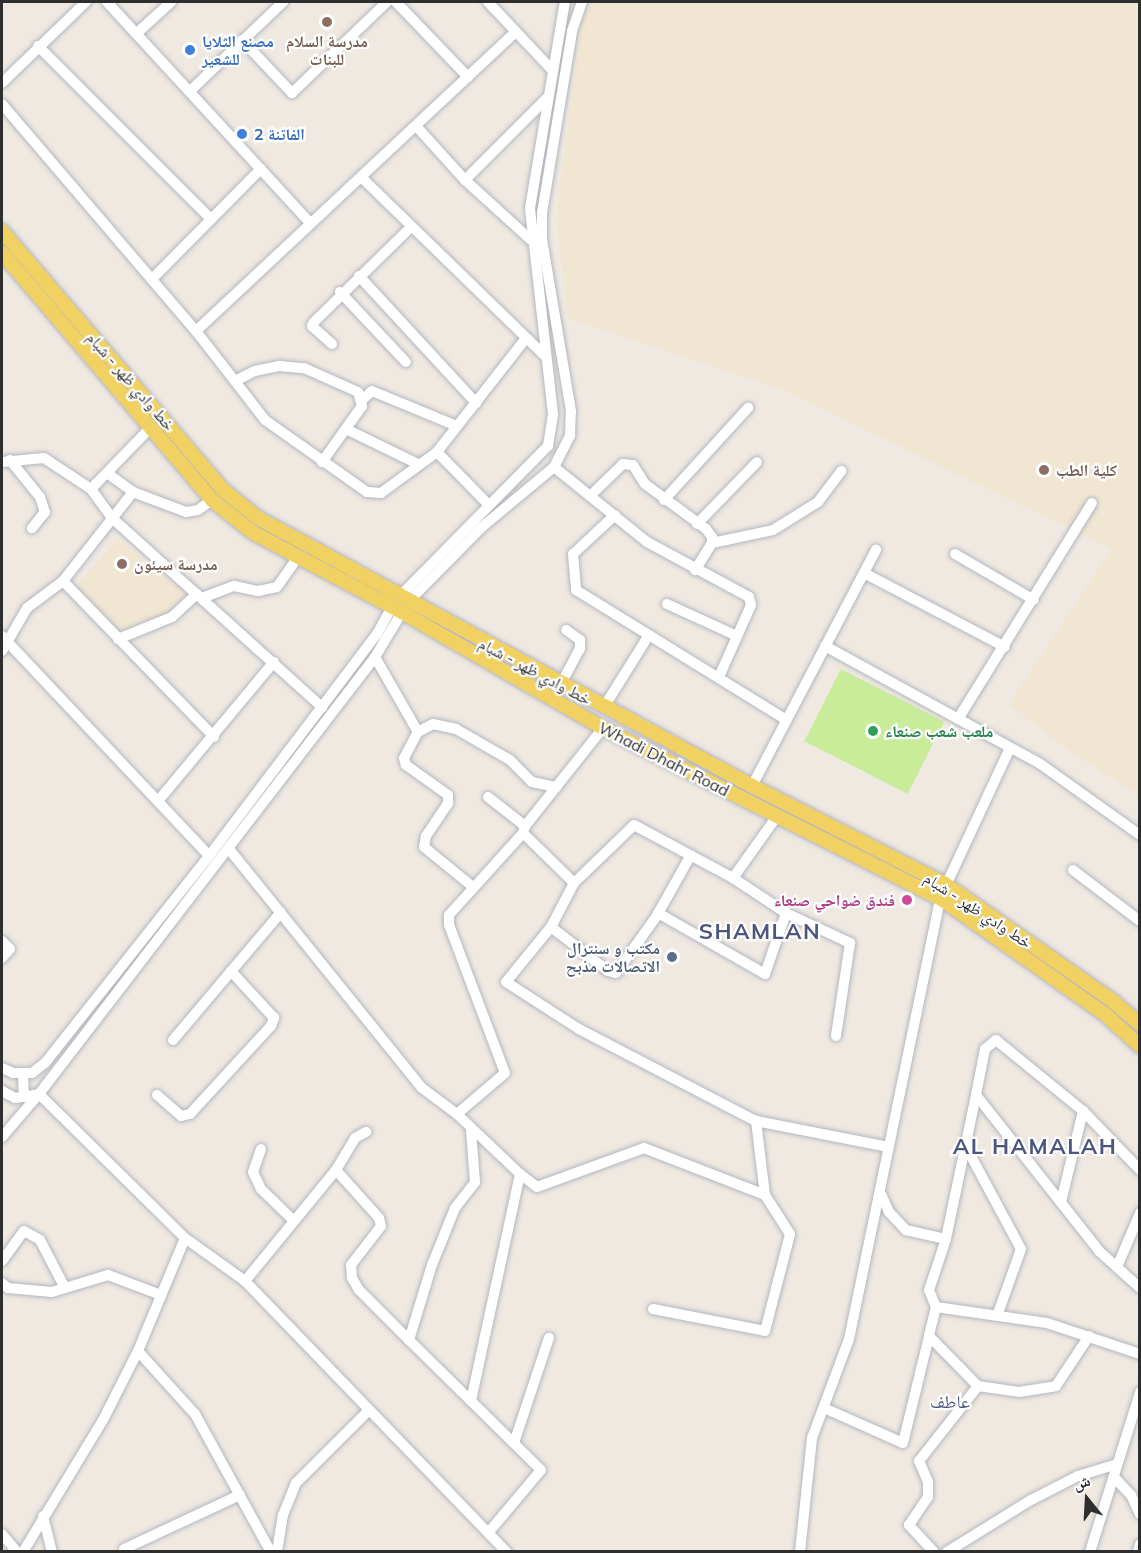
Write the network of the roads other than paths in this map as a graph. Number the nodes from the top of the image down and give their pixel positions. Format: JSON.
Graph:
{"nodes":[{"id":1,"x":86,"y":2,"type":"edge"},
{"id":2,"x":107,"y":2,"type":"edge"},
{"id":3,"x":171,"y":2,"type":"edge"},
{"id":4,"x":283,"y":2,"type":"edge"},
{"id":5,"x":387,"y":2,"type":"edge"},
{"id":6,"x":396,"y":2,"type":"edge"},
{"id":7,"x":488,"y":2,"type":"edge"},
{"id":8,"x":565,"y":2,"type":"edge"},
{"id":9,"x":582,"y":2,"type":"edge"},
{"id":10,"x":516,"y":32,"type":"junction"},
{"id":11,"x":137,"y":33,"type":"junction"},
{"id":12,"x":242,"y":40,"type":"junction"},
{"id":13,"x":38,"y":46,"type":"junction"},
{"id":14,"x":552,"y":70,"type":"junction"},
{"id":15,"x":468,"y":77,"type":"junction"},
{"id":16,"x":2,"y":83,"type":"edge"},
{"id":17,"x":190,"y":91,"type":"junction"},
{"id":18,"x":548,"y":97,"type":"junction"},
{"id":19,"x":2,"y":104,"type":"edge"},
{"id":20,"x":416,"y":126,"type":"junction"},
{"id":21,"x":261,"y":169,"type":"junction"},
{"id":22,"x":361,"y":177,"type":"junction"},
{"id":23,"x":465,"y":180,"type":"junction"},
{"id":24,"x":211,"y":219,"type":"junction"},
{"id":25,"x":311,"y":224,"type":"junction"},
{"id":26,"x":410,"y":228,"type":"junction"},
{"id":27,"x":2,"y":231,"type":"edge"},
{"id":28,"x":531,"y":240,"type":"junction"},
{"id":29,"x":2,"y":253,"type":"edge"},
{"id":30,"x":359,"y":276,"type":"junction"},
{"id":31,"x":152,"y":279,"type":"junction"},
{"id":32,"x":340,"y":292,"type":"junction"},
{"id":33,"x":196,"y":331,"type":"junction"},
{"id":34,"x":526,"y":338,"type":"junction"},
{"id":35,"x":332,"y":344,"type":"dead end"},
{"id":36,"x":545,"y":356,"type":"junction"},
{"id":37,"x":406,"y":362,"type":"dead end"},
{"id":38,"x":235,"y":381,"type":"junction"},
{"id":39,"x":362,"y":400,"type":"junction"},
{"id":40,"x":476,"y":403,"type":"junction"},
{"id":41,"x":748,"y":408,"type":"dead end"},
{"id":42,"x":458,"y":426,"type":"junction"},
{"id":43,"x":151,"y":427,"type":"junction"},
{"id":44,"x":346,"y":429,"type":"junction"},
{"id":45,"x":437,"y":452,"type":"junction"},
{"id":46,"x":6,"y":461,"type":"edge"},
{"id":47,"x":322,"y":462,"type":"junction"},
{"id":48,"x":757,"y":462,"type":"dead end"},
{"id":49,"x":418,"y":464,"type":"junction"},
{"id":50,"x":554,"y":467,"type":"junction"},
{"id":51,"x":841,"y":471,"type":"dead end"},
{"id":52,"x":107,"y":473,"type":"junction"},
{"id":53,"x":91,"y":489,"type":"junction"},
{"id":54,"x":133,"y":492,"type":"junction"},
{"id":55,"x":590,"y":496,"type":"junction"},
{"id":56,"x":212,"y":500,"type":"junction"},
{"id":57,"x":664,"y":500,"type":"junction"},
{"id":58,"x":1092,"y":503,"type":"dead end"},
{"id":59,"x":488,"y":504,"type":"junction"},
{"id":60,"x":615,"y":515,"type":"junction"},
{"id":61,"x":111,"y":518,"type":"junction"},
{"id":62,"x":698,"y":524,"type":"junction"},
{"id":63,"x":32,"y":528,"type":"dead end"},
{"id":64,"x":712,"y":543,"type":"junction"},
{"id":65,"x":876,"y":550,"type":"dead end"},
{"id":66,"x":955,"y":554,"type":"dead end"},
{"id":67,"x":298,"y":557,"type":"junction"},
{"id":68,"x":695,"y":570,"type":"junction"},
{"id":69,"x":864,"y":573,"type":"junction"},
{"id":70,"x":63,"y":581,"type":"junction"},
{"id":71,"x":199,"y":596,"type":"junction"},
{"id":72,"x":1034,"y":600,"type":"junction"},
{"id":73,"x":667,"y":604,"type":"dead end"},
{"id":74,"x":400,"y":605,"type":"junction"},
{"id":75,"x":566,"y":630,"type":"dead end"},
{"id":76,"x":649,"y":635,"type":"junction"},
{"id":77,"x":737,"y":636,"type":"junction"},
{"id":78,"x":118,"y":639,"type":"junction"},
{"id":79,"x":4,"y":643,"type":"edge"},
{"id":80,"x":825,"y":646,"type":"junction"},
{"id":81,"x":1005,"y":647,"type":"junction"},
{"id":82,"x":375,"y":657,"type":"junction"},
{"id":83,"x":274,"y":662,"type":"junction"},
{"id":84,"x":719,"y":677,"type":"junction"},
{"id":85,"x":561,"y":684,"type":"junction"},
{"id":86,"x":322,"y":707,"type":"junction"},
{"id":87,"x":604,"y":708,"type":"junction"},
{"id":88,"x":785,"y":719,"type":"junction"},
{"id":89,"x":958,"y":719,"type":"junction"},
{"id":90,"x":603,"y":728,"type":"junction"},
{"id":91,"x":418,"y":732,"type":"junction"},
{"id":92,"x":214,"y":737,"type":"junction"},
{"id":93,"x":1010,"y":748,"type":"junction"},
{"id":94,"x":752,"y":786,"type":"junction"},
{"id":95,"x":556,"y":787,"type":"junction"},
{"id":96,"x":488,"y":797,"type":"dead end"},
{"id":97,"x":158,"y":801,"type":"junction"},
{"id":98,"x":777,"y":816,"type":"junction"},
{"id":99,"x":524,"y":830,"type":"junction"},
{"id":100,"x":1140,"y":835,"type":"edge"},
{"id":101,"x":230,"y":849,"type":"junction"},
{"id":102,"x":691,"y":855,"type":"junction"},
{"id":103,"x":209,"y":856,"type":"junction"},
{"id":104,"x":1073,"y":870,"type":"dead end"},
{"id":105,"x":733,"y":878,"type":"junction"},
{"id":106,"x":574,"y":883,"type":"junction"},
{"id":107,"x":945,"y":884,"type":"junction"},
{"id":108,"x":473,"y":887,"type":"junction"},
{"id":109,"x":940,"y":898,"type":"junction"},
{"id":110,"x":281,"y":912,"type":"junction"},
{"id":111,"x":658,"y":913,"type":"junction"},
{"id":112,"x":786,"y":913,"type":"junction"},
{"id":113,"x":1140,"y":921,"type":"edge"},
{"id":114,"x":551,"y":927,"type":"junction"},
{"id":115,"x":2,"y":940,"type":"edge"},
{"id":116,"x":2,"y":958,"type":"edge"},
{"id":117,"x":231,"y":971,"type":"junction"},
{"id":118,"x":1140,"y":1025,"type":"edge"},
{"id":119,"x":836,"y":1035,"type":"dead end"},
{"id":120,"x":173,"y":1040,"type":"dead end"},
{"id":121,"x":1140,"y":1046,"type":"edge"},
{"id":122,"x":2,"y":1068,"type":"edge"},
{"id":123,"x":23,"y":1073,"type":"junction"},
{"id":124,"x":2,"y":1091,"type":"edge"},
{"id":125,"x":39,"y":1094,"type":"junction"},
{"id":126,"x":157,"y":1095,"type":"dead end"},
{"id":127,"x":976,"y":1095,"type":"junction"},
{"id":128,"x":24,"y":1097,"type":"junction"},
{"id":129,"x":1083,"y":1111,"type":"junction"},
{"id":130,"x":457,"y":1114,"type":"junction"},
{"id":131,"x":756,"y":1121,"type":"junction"},
{"id":132,"x":471,"y":1130,"type":"junction"},
{"id":133,"x":366,"y":1132,"type":"dead end"},
{"id":134,"x":2,"y":1137,"type":"edge"},
{"id":135,"x":965,"y":1145,"type":"junction"},
{"id":136,"x":888,"y":1147,"type":"junction"},
{"id":137,"x":261,"y":1149,"type":"dead end"},
{"id":138,"x":336,"y":1170,"type":"junction"},
{"id":139,"x":1140,"y":1170,"type":"edge"},
{"id":140,"x":520,"y":1174,"type":"junction"},
{"id":141,"x":880,"y":1191,"type":"junction"},
{"id":142,"x":765,"y":1195,"type":"junction"},
{"id":143,"x":1061,"y":1202,"type":"junction"},
{"id":144,"x":1140,"y":1213,"type":"edge"},
{"id":145,"x":294,"y":1221,"type":"junction"},
{"id":146,"x":184,"y":1238,"type":"junction"},
{"id":147,"x":946,"y":1239,"type":"junction"},
{"id":148,"x":2,"y":1261,"type":"edge"},
{"id":149,"x":1117,"y":1267,"type":"junction"},
{"id":150,"x":245,"y":1281,"type":"junction"},
{"id":151,"x":2,"y":1283,"type":"edge"},
{"id":152,"x":65,"y":1288,"type":"junction"},
{"id":153,"x":1140,"y":1288,"type":"edge"},
{"id":154,"x":161,"y":1295,"type":"junction"},
{"id":155,"x":936,"y":1307,"type":"junction"},
{"id":156,"x":653,"y":1309,"type":"dead end"},
{"id":157,"x":997,"y":1316,"type":"junction"},
{"id":158,"x":929,"y":1336,"type":"junction"},
{"id":159,"x":1089,"y":1336,"type":"junction"},
{"id":160,"x":549,"y":1338,"type":"dead end"},
{"id":161,"x":409,"y":1340,"type":"junction"},
{"id":162,"x":138,"y":1351,"type":"junction"},
{"id":163,"x":1140,"y":1354,"type":"edge"},
{"id":164,"x":978,"y":1386,"type":"junction"},
{"id":165,"x":1140,"y":1392,"type":"edge"},
{"id":166,"x":471,"y":1401,"type":"junction"},
{"id":167,"x":824,"y":1408,"type":"junction"},
{"id":168,"x":369,"y":1410,"type":"junction"},
{"id":169,"x":514,"y":1443,"type":"junction"},
{"id":170,"x":1117,"y":1464,"type":"junction"},
{"id":171,"x":1114,"y":1477,"type":"junction"},
{"id":172,"x":240,"y":1495,"type":"junction"},
{"id":173,"x":1135,"y":1496,"type":"edge"},
{"id":174,"x":1140,"y":1514,"type":"edge"},
{"id":175,"x":43,"y":1516,"type":"junction"},
{"id":176,"x":489,"y":1532,"type":"junction"},
{"id":177,"x":2,"y":1534,"type":"edge"},
{"id":178,"x":1140,"y":1544,"type":"edge"},
{"id":179,"x":124,"y":1549,"type":"dead end"},
{"id":180,"x":17,"y":1551,"type":"edge"},
{"id":181,"x":23,"y":1551,"type":"edge"},
{"id":182,"x":52,"y":1551,"type":"edge"},
{"id":183,"x":271,"y":1551,"type":"edge"},
{"id":184,"x":277,"y":1551,"type":"edge"},
{"id":185,"x":507,"y":1551,"type":"edge"},
{"id":186,"x":800,"y":1551,"type":"edge"},
{"id":187,"x":934,"y":1551,"type":"edge"},
{"id":188,"x":947,"y":1551,"type":"edge"},
{"id":189,"x":1090,"y":1551,"type":"edge"},
{"id":190,"x":1138,"y":1551,"type":"edge"}],
"edges":[{"from":1,"to":13,"type":"street"},
{"from":2,"to":11,"type":"street"},
{"from":3,"to":11,"type":"street"},
{"from":4,"to":12,"type":"street"},
{"from":5,"to":12,"type":"street"},
{"from":6,"to":15,"type":"street"},
{"from":7,"to":10,"type":"street"},
{"from":8,"to":14,"type":"street"},
{"from":9,"to":50,"type":"street"},
{"from":10,"to":14,"type":"street"},
{"from":10,"to":15,"type":"street"},
{"from":11,"to":17,"type":"street"},
{"from":12,"to":17,"type":"street"},
{"from":13,"to":16,"type":"street"},
{"from":13,"to":24,"type":"street"},
{"from":14,"to":18,"type":"street"},
{"from":15,"to":20,"type":"street"},
{"from":17,"to":21,"type":"street"},
{"from":18,"to":23,"type":"street"},
{"from":18,"to":28,"type":"street"},
{"from":19,"to":31,"type":"street"},
{"from":20,"to":22,"type":"street"},
{"from":20,"to":23,"type":"street"},
{"from":21,"to":24,"type":"street"},
{"from":21,"to":25,"type":"street"},
{"from":22,"to":25,"type":"street"},
{"from":22,"to":26,"type":"street"},
{"from":23,"to":28,"type":"street"},
{"from":24,"to":31,"type":"street"},
{"from":25,"to":33,"type":"street"},
{"from":26,"to":30,"type":"street"},
{"from":26,"to":34,"type":"street"},
{"from":27,"to":74,"type":"main road","name":"خط وادي ظهر - شبام"},
{"from":28,"to":36,"type":"street"},
{"from":29,"to":43,"type":"main road","name":"Whadi Dhahr Road"},
{"from":30,"to":32,"type":"street"},
{"from":30,"to":40,"type":"street"},
{"from":31,"to":33,"type":"street"},
{"from":32,"to":35,"type":"street"},
{"from":32,"to":37,"type":"street"},
{"from":33,"to":38,"type":"street"},
{"from":34,"to":36,"type":"street"},
{"from":34,"to":40,"type":"street"},
{"from":36,"to":59,"type":"street"},
{"from":38,"to":39,"type":"street"},
{"from":38,"to":47,"type":"street"},
{"from":39,"to":42,"type":"street"},
{"from":39,"to":44,"type":"street"},
{"from":40,"to":42,"type":"street"},
{"from":41,"to":57,"type":"street"},
{"from":42,"to":45,"type":"street"},
{"from":43,"to":52,"type":"street"},
{"from":43,"to":56,"type":"main road","name":"Whadi Dhahr Road"},
{"from":44,"to":47,"type":"street"},
{"from":44,"to":49,"type":"street"},
{"from":45,"to":49,"type":"street"},
{"from":45,"to":59,"type":"street"},
{"from":46,"to":53,"type":"street"},
{"from":46,"to":63,"type":"street"},
{"from":47,"to":49,"type":"street"},
{"from":48,"to":62,"type":"street"},
{"from":50,"to":55,"type":"street"},
{"from":50,"to":74,"type":"street"},
{"from":51,"to":64,"type":"street"},
{"from":52,"to":53,"type":"street"},
{"from":52,"to":54,"type":"street"},
{"from":53,"to":61,"type":"street"},
{"from":54,"to":56,"type":"street"},
{"from":54,"to":61,"type":"street"},
{"from":55,"to":57,"type":"street"},
{"from":55,"to":60,"type":"street"},
{"from":56,"to":67,"type":"main road","name":"Whadi Dhahr Road"},
{"from":57,"to":62,"type":"street"},
{"from":58,"to":72,"type":"street"},
{"from":59,"to":74,"type":"street"},
{"from":60,"to":68,"type":"street"},
{"from":60,"to":76,"type":"street"},
{"from":61,"to":70,"type":"street"},
{"from":61,"to":71,"type":"street"},
{"from":62,"to":64,"type":"street"},
{"from":64,"to":68,"type":"street"},
{"from":65,"to":69,"type":"street"},
{"from":66,"to":72,"type":"street"},
{"from":67,"to":71,"type":"street"},
{"from":67,"to":74,"type":"main road","name":"Whadi Dhahr Road"},
{"from":68,"to":77,"type":"street"},
{"from":69,"to":80,"type":"street"},
{"from":69,"to":81,"type":"street"},
{"from":70,"to":78,"type":"street"},
{"from":70,"to":79,"type":"street"},
{"from":71,"to":78,"type":"street"},
{"from":71,"to":83,"type":"street"},
{"from":72,"to":81,"type":"street"},
{"from":73,"to":77,"type":"street"},
{"from":74,"to":82,"type":"street"},
{"from":74,"to":85,"type":"main road","name":"خط وادي ظهر - شبام"},
{"from":74,"to":86,"type":"street"},
{"from":74,"to":90,"type":"main road","name":"Whadi Dhahr Road"},
{"from":75,"to":85,"type":"street"},
{"from":76,"to":84,"type":"street"},
{"from":76,"to":87,"type":"street"},
{"from":77,"to":84,"type":"street"},
{"from":78,"to":92,"type":"street"},
{"from":79,"to":97,"type":"street"},
{"from":80,"to":88,"type":"street"},
{"from":80,"to":89,"type":"street"},
{"from":81,"to":89,"type":"street"},
{"from":82,"to":91,"type":"street"},
{"from":82,"to":101,"type":"street"},
{"from":83,"to":86,"type":"street"},
{"from":83,"to":92,"type":"street"},
{"from":84,"to":88,"type":"street"},
{"from":85,"to":87,"type":"main road","name":"خط وادي ظهر - شبام"},
{"from":86,"to":103,"type":"street"},
{"from":87,"to":94,"type":"main road","name":"خط وادي ظهر - شبام"},
{"from":88,"to":94,"type":"street"},
{"from":89,"to":93,"type":"street"},
{"from":90,"to":95,"type":"street"},
{"from":90,"to":98,"type":"main road","name":"Whadi Dhahr Road"},
{"from":91,"to":95,"type":"street"},
{"from":91,"to":108,"type":"street"},
{"from":92,"to":97,"type":"street"},
{"from":93,"to":100,"type":"street"},
{"from":93,"to":107,"type":"street"},
{"from":94,"to":107,"type":"main road","name":"خط وادي ظهر - شبام"},
{"from":95,"to":99,"type":"street"},
{"from":96,"to":99,"type":"street"},
{"from":97,"to":103,"type":"street"},
{"from":98,"to":105,"type":"street"},
{"from":98,"to":109,"type":"main road","name":"Whadi Dhahr Road"},
{"from":99,"to":106,"type":"street"},
{"from":99,"to":108,"type":"street"},
{"from":101,"to":110,"type":"street"},
{"from":101,"to":125,"type":"street"},
{"from":102,"to":105,"type":"street"},
{"from":102,"to":106,"type":"street"},
{"from":102,"to":111,"type":"street"},
{"from":103,"to":123,"type":"street"},
{"from":104,"to":113,"type":"street"},
{"from":105,"to":112,"type":"street"},
{"from":106,"to":114,"type":"street"},
{"from":107,"to":109,"type":"street"},
{"from":107,"to":118,"type":"main road","name":"خط وادي ظهر - شبام"},
{"from":108,"to":130,"type":"street"},
{"from":109,"to":121,"type":"main road","name":"Whadi Dhahr Road"},
{"from":109,"to":136,"type":"street"},
{"from":110,"to":117,"type":"street"},
{"from":110,"to":130,"type":"street"},
{"from":111,"to":112,"type":"street"},
{"from":111,"to":114,"type":"street"},
{"from":112,"to":119,"type":"street"},
{"from":114,"to":131,"type":"street"},
{"from":115,"to":116,"type":"street"},
{"from":117,"to":120,"type":"street"},
{"from":117,"to":126,"type":"street"},
{"from":122,"to":123,"type":"street"},
{"from":123,"to":128,"type":"street"},
{"from":124,"to":128,"type":"street"},
{"from":125,"to":128,"type":"street"},
{"from":125,"to":134,"type":"street"},
{"from":125,"to":146,"type":"street"},
{"from":127,"to":129,"type":"street"},
{"from":127,"to":135,"type":"street"},
{"from":127,"to":143,"type":"street"},
{"from":129,"to":139,"type":"street"},
{"from":129,"to":143,"type":"street"},
{"from":130,"to":132,"type":"street"},
{"from":131,"to":136,"type":"street"},
{"from":131,"to":142,"type":"street"},
{"from":132,"to":140,"type":"street"},
{"from":132,"to":161,"type":"street"},
{"from":133,"to":138,"type":"street"},
{"from":135,"to":147,"type":"street"},
{"from":135,"to":157,"type":"street"},
{"from":136,"to":141,"type":"street"},
{"from":137,"to":145,"type":"street"},
{"from":138,"to":145,"type":"street"},
{"from":138,"to":161,"type":"street"},
{"from":140,"to":142,"type":"street"},
{"from":140,"to":166,"type":"street"},
{"from":141,"to":147,"type":"street"},
{"from":141,"to":167,"type":"street"},
{"from":142,"to":156,"type":"street"},
{"from":143,"to":149,"type":"street"},
{"from":144,"to":149,"type":"street"},
{"from":145,"to":150,"type":"street"},
{"from":146,"to":150,"type":"street"},
{"from":146,"to":154,"type":"street"},
{"from":147,"to":155,"type":"street"},
{"from":148,"to":152,"type":"street"},
{"from":149,"to":153,"type":"street"},
{"from":150,"to":168,"type":"street"},
{"from":151,"to":152,"type":"street"},
{"from":152,"to":154,"type":"street"},
{"from":154,"to":162,"type":"street"},
{"from":155,"to":157,"type":"street"},
{"from":155,"to":158,"type":"street"},
{"from":157,"to":159,"type":"street"},
{"from":158,"to":164,"type":"street"},
{"from":158,"to":167,"type":"street"},
{"from":159,"to":163,"type":"street"},
{"from":159,"to":164,"type":"street"},
{"from":160,"to":169,"type":"street"},
{"from":161,"to":166,"type":"street"},
{"from":162,"to":172,"type":"street"},
{"from":162,"to":175,"type":"street"},
{"from":164,"to":187,"type":"street"},
{"from":165,"to":170,"type":"street"},
{"from":166,"to":169,"type":"street"},
{"from":167,"to":186,"type":"street"},
{"from":168,"to":176,"type":"street"},
{"from":168,"to":184,"type":"street"},
{"from":169,"to":176,"type":"street"},
{"from":170,"to":171,"type":"street"},
{"from":170,"to":188,"type":"street"},
{"from":171,"to":173,"type":"street"},
{"from":171,"to":189,"type":"street"},
{"from":172,"to":179,"type":"street"},
{"from":172,"to":183,"type":"street"},
{"from":173,"to":174,"type":"street"},
{"from":175,"to":181,"type":"street"},
{"from":175,"to":182,"type":"street"},
{"from":176,"to":185,"type":"street"},
{"from":177,"to":180,"type":"street"},
{"from":178,"to":190,"type":"street"}]}
